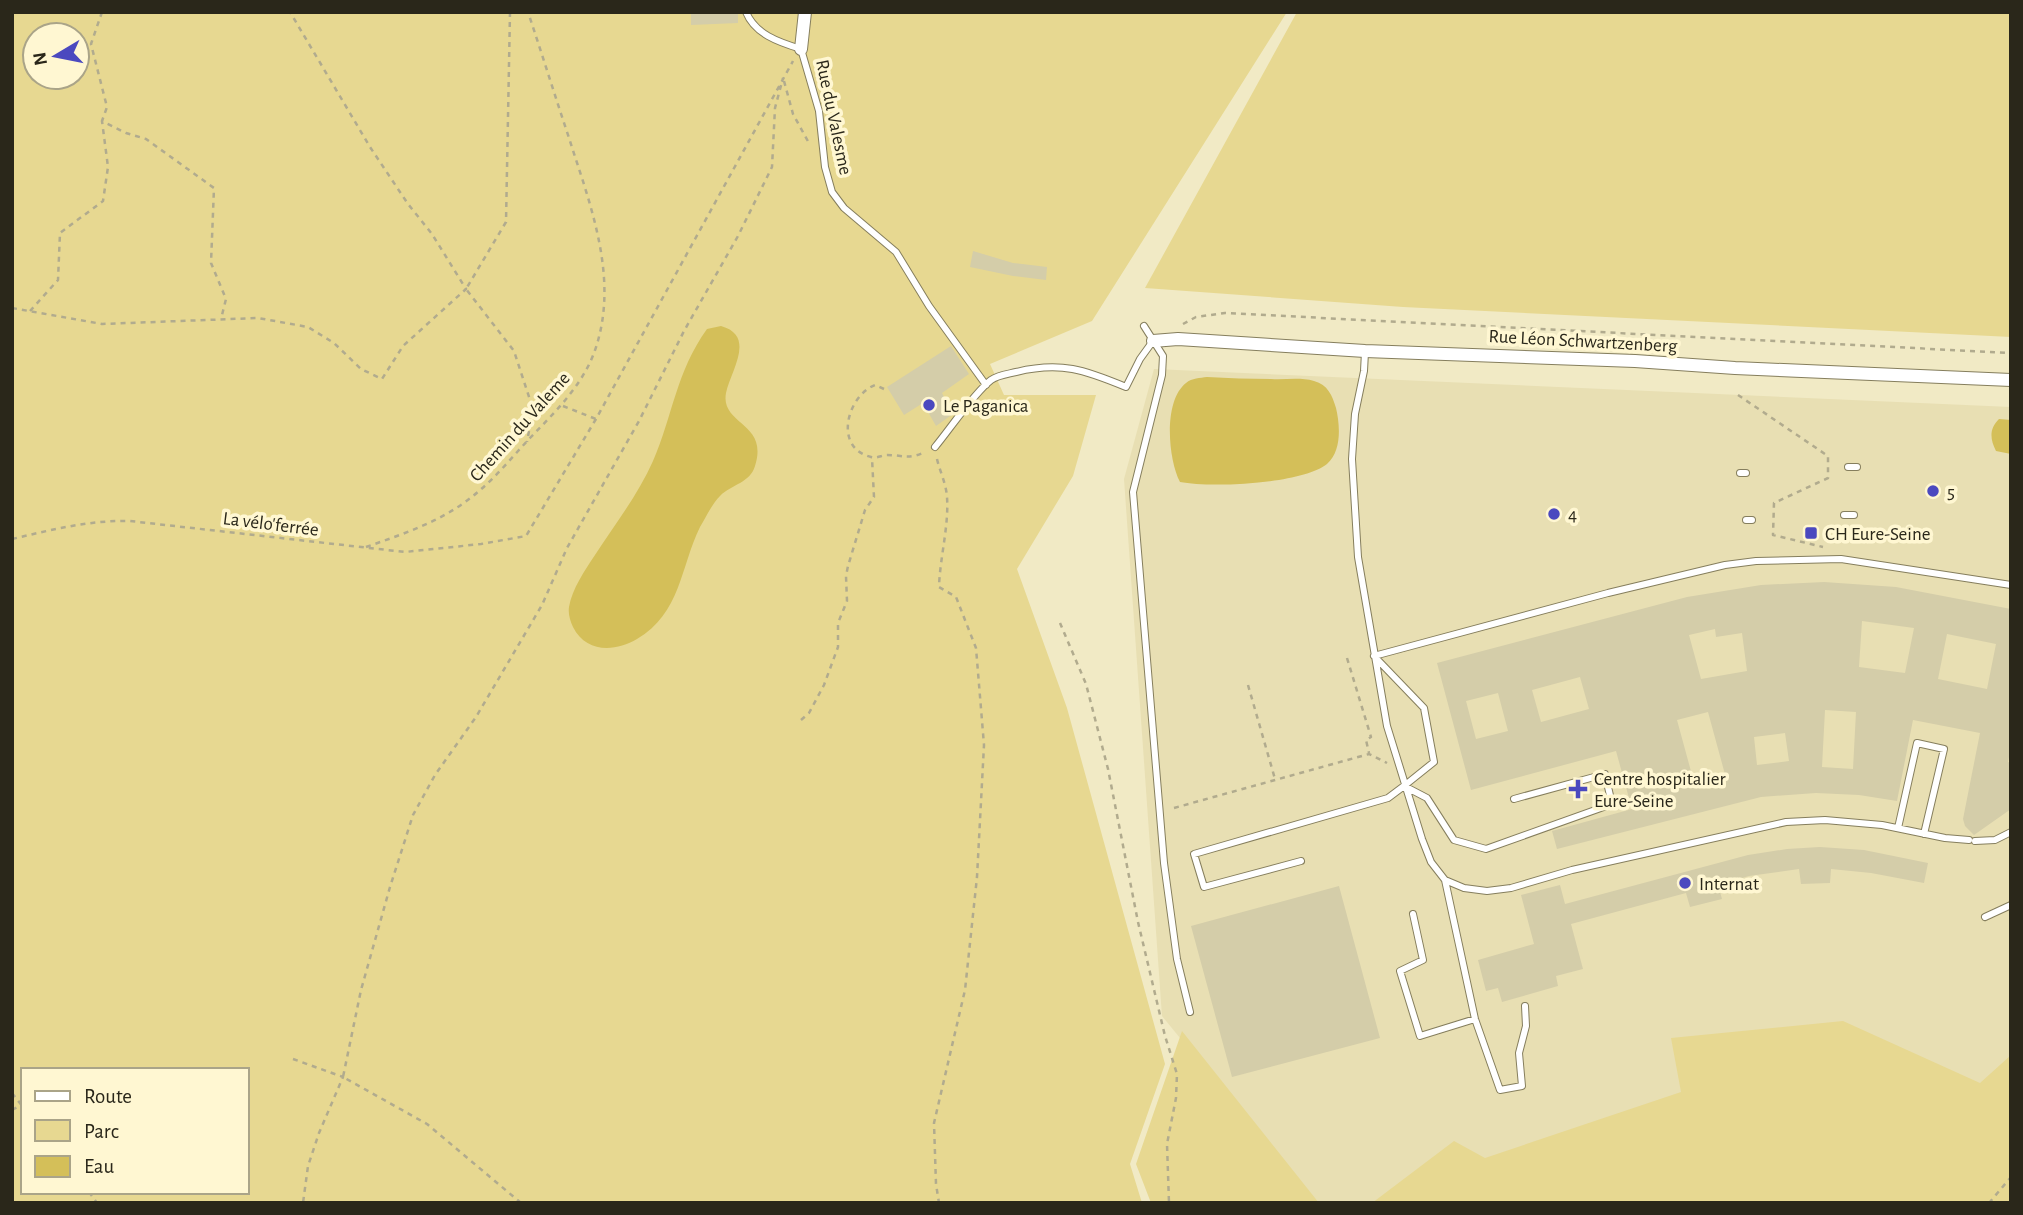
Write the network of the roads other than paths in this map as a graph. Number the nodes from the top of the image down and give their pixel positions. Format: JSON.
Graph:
{"nodes":[{"id":1,"x":746,"y":12,"type":"edge"},
{"id":2,"x":805,"y":12,"type":"edge"},
{"id":3,"x":800,"y":49,"type":"junction"},
{"id":4,"x":1144,"y":326,"type":"dead end"},
{"id":5,"x":1153,"y":341,"type":"junction"},
{"id":6,"x":1365,"y":351,"type":"junction"},
{"id":7,"x":2011,"y":380,"type":"edge"},
{"id":8,"x":986,"y":385,"type":"junction"},
{"id":9,"x":935,"y":447,"type":"road end"},
{"id":10,"x":1847,"y":467,"type":"dead end"},
{"id":11,"x":1857,"y":467,"type":"dead end"},
{"id":12,"x":1844,"y":515,"type":"dead end"},
{"id":13,"x":1854,"y":515,"type":"dead end"},
{"id":14,"x":2011,"y":585,"type":"edge"},
{"id":15,"x":1374,"y":656,"type":"junction"},
{"id":16,"x":1404,"y":786,"type":"junction"},
{"id":17,"x":1514,"y":799,"type":"dead end"},
{"id":18,"x":1345,"y":810,"type":"junction"},
{"id":19,"x":1346,"y":818,"type":"dead end"},
{"id":20,"x":1898,"y":828,"type":"junction"},
{"id":21,"x":2011,"y":832,"type":"edge"},
{"id":22,"x":1924,"y":834,"type":"junction"},
{"id":23,"x":1301,"y":861,"type":"dead end"},
{"id":24,"x":1445,"y":880,"type":"junction"},
{"id":25,"x":2011,"y":905,"type":"edge"},
{"id":26,"x":1413,"y":914,"type":"dead end"},
{"id":27,"x":1984,"y":917,"type":"dead end"},
{"id":28,"x":1525,"y":1006,"type":"dead end"},
{"id":29,"x":1190,"y":1012,"type":"dead end"},
{"id":30,"x":1475,"y":1019,"type":"junction"}],
"edges":[{"from":1,"to":3,"type":"lane"},
{"from":2,"to":3,"type":"street","name":"Rue du Valesme"},
{"from":3,"to":8,"type":"lane","name":"Rue du Valesme"},
{"from":4,"to":5,"type":"lane"},
{"from":5,"to":6,"type":"street","name":"Rue Léon Schwartzenberg"},
{"from":5,"to":8,"type":"lane"},
{"from":5,"to":29,"type":"lane"},
{"from":6,"to":7,"type":"street","name":"Rue Léon Schwartzenberg"},
{"from":6,"to":15,"type":"lane"},
{"from":8,"to":9,"type":"lane"},
{"from":10,"to":11,"type":"lane"},
{"from":12,"to":13,"type":"lane"},
{"from":14,"to":15,"type":"lane"},
{"from":15,"to":16,"type":"lane"},
{"from":15,"to":16,"type":"lane"},
{"from":16,"to":17,"type":"lane"},
{"from":16,"to":18,"type":"lane"},
{"from":16,"to":24,"type":"lane"},
{"from":18,"to":19,"type":"lane"},
{"from":18,"to":23,"type":"lane"},
{"from":20,"to":22,"type":"lane"},
{"from":20,"to":22,"type":"lane"},
{"from":20,"to":24,"type":"lane"},
{"from":21,"to":22,"type":"lane"},
{"from":24,"to":30,"type":"lane"},
{"from":25,"to":27,"type":"lane"},
{"from":26,"to":30,"type":"lane"},
{"from":28,"to":30,"type":"lane"}]}
